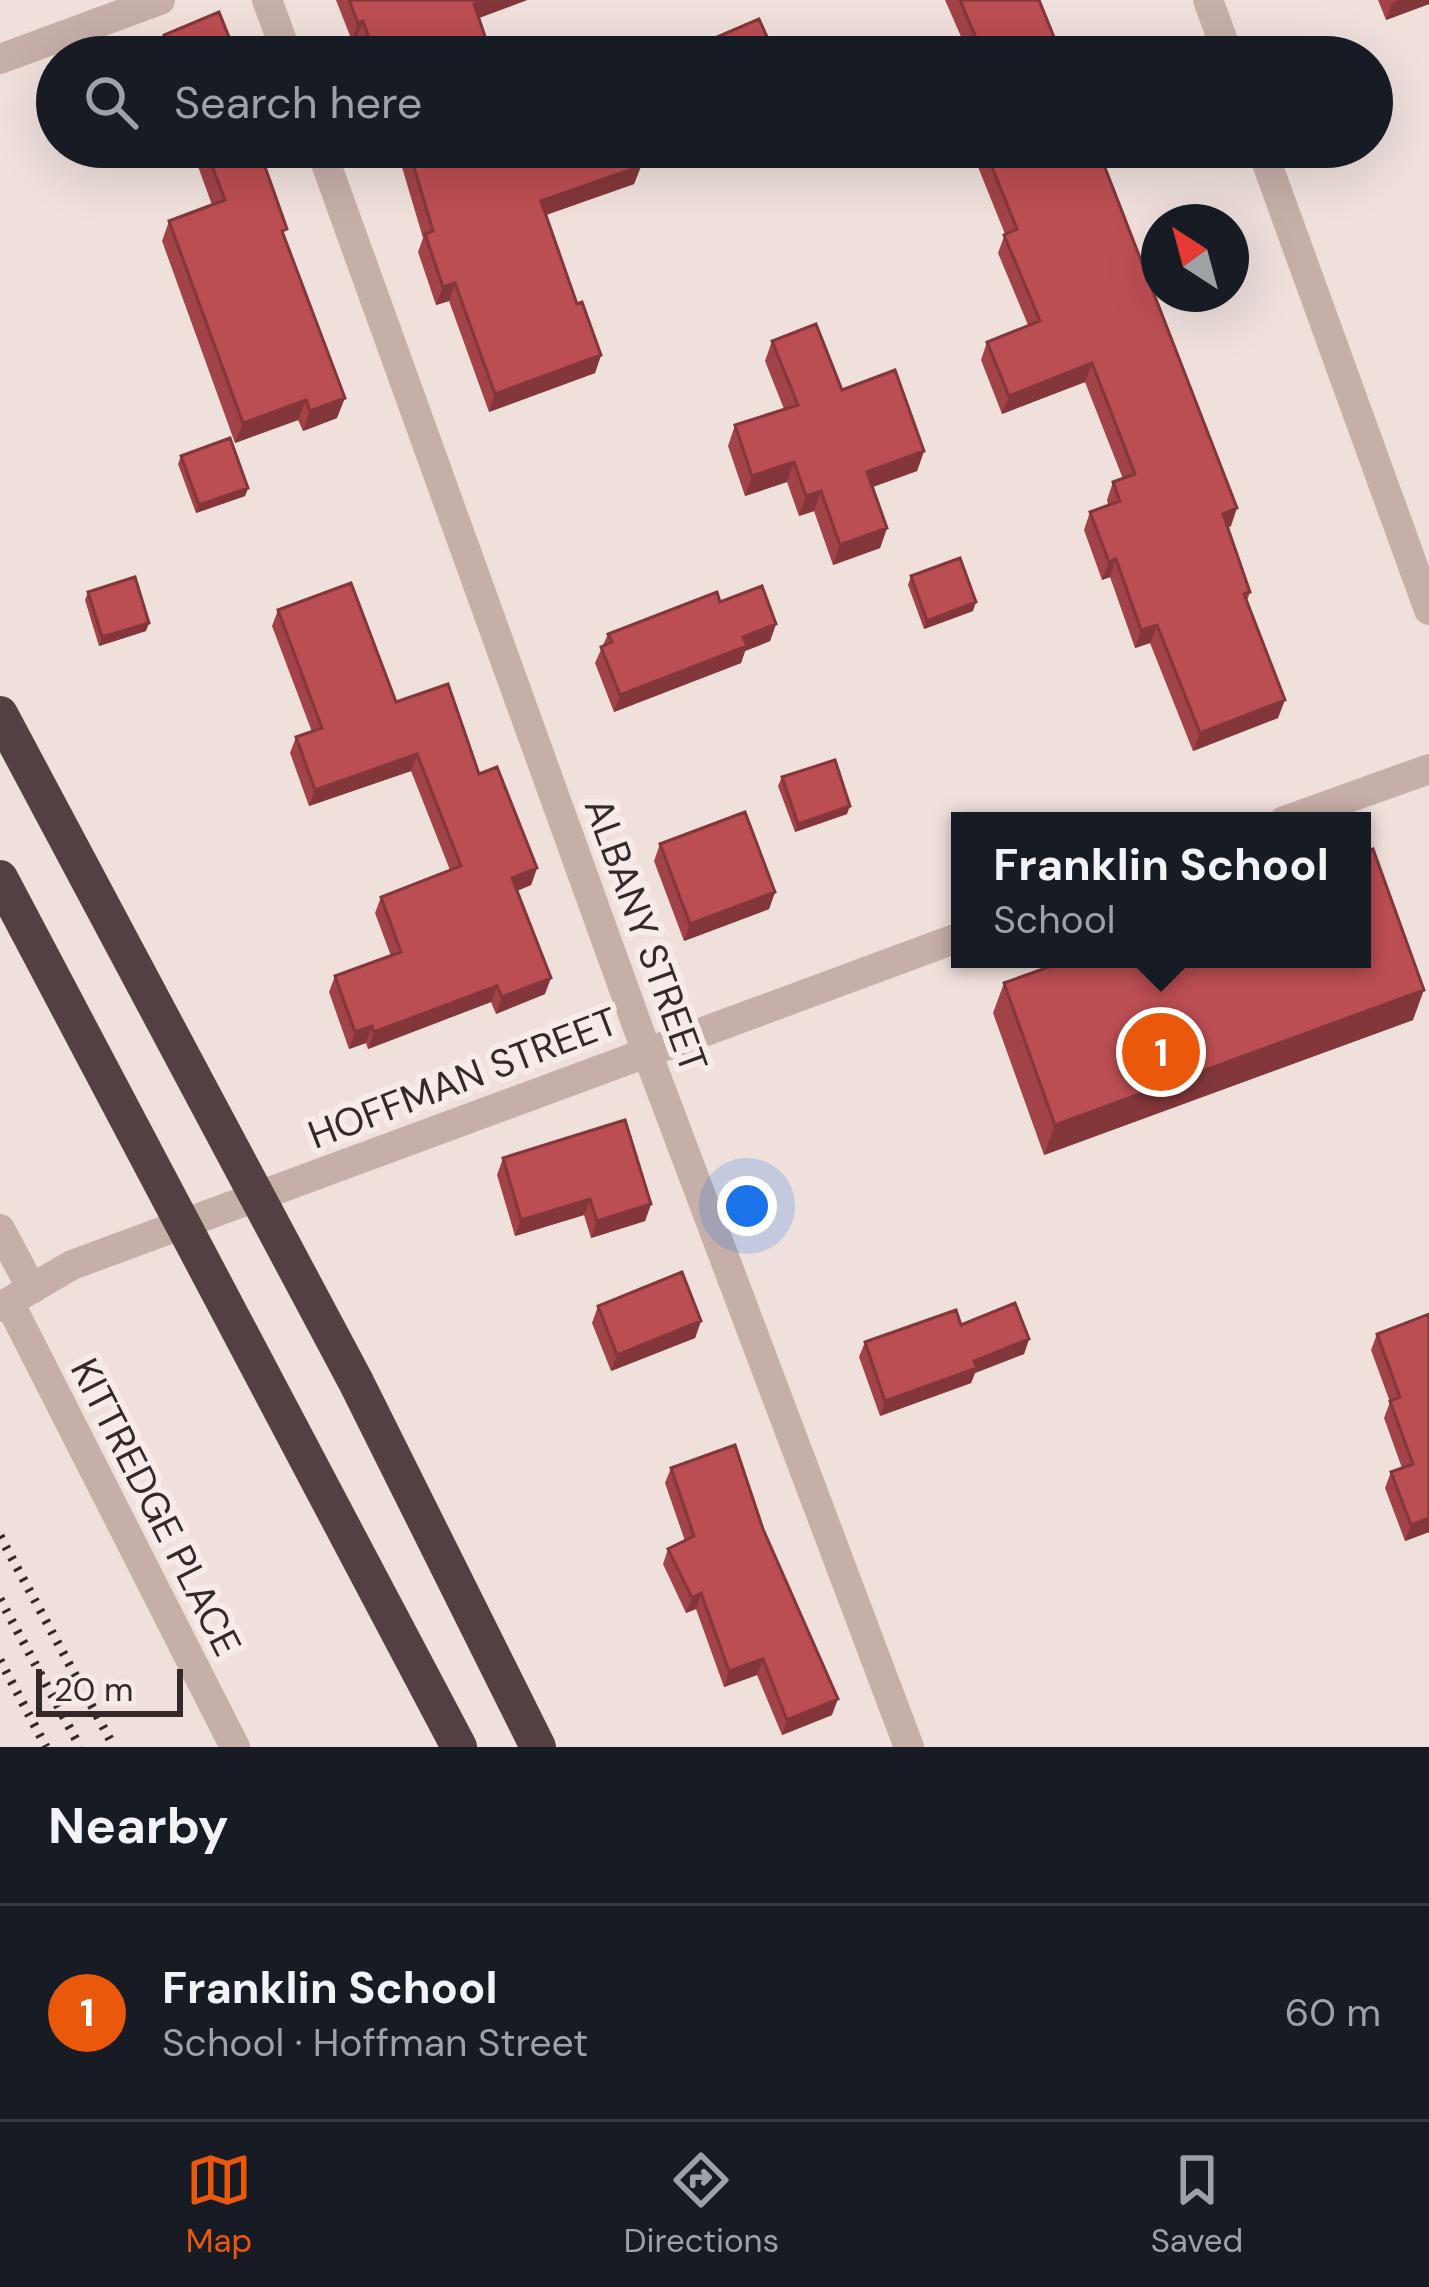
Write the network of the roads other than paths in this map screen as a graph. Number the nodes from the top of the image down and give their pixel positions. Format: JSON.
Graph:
{"nodes":[{"id":1,"x":160,"y":0,"type":"edge"},
{"id":2,"x":267,"y":0,"type":"edge"},
{"id":3,"x":1208,"y":0,"type":"edge"},
{"id":4,"x":62,"y":36,"type":"edge"},
{"id":5,"x":280,"y":36,"type":"edge"},
{"id":6,"x":1221,"y":36,"type":"edge"},
{"id":7,"x":36,"y":46,"type":"edge"},
{"id":8,"x":0,"y":59,"type":"edge"},
{"id":9,"x":328,"y":168,"type":"edge"},
{"id":10,"x":1269,"y":168,"type":"edge"},
{"id":11,"x":1429,"y":610,"type":"edge"},
{"id":12,"x":0,"y":714,"type":"edge"},
{"id":13,"x":1429,"y":769,"type":"edge"},
{"id":14,"x":1309,"y":812,"type":"edge"},
{"id":15,"x":0,"y":878,"type":"edge"},
{"id":16,"x":951,"y":940,"type":"edge"},
{"id":17,"x":646,"y":1050,"type":"junction"},
{"id":18,"x":0,"y":1228,"type":"edge"},
{"id":19,"x":13,"y":1299,"type":"edge"},
{"id":20,"x":235,"y":1747,"type":"edge"},
{"id":21,"x":459,"y":1747,"type":"edge"},
{"id":22,"x":538,"y":1747,"type":"edge"},
{"id":23,"x":909,"y":1747,"type":"edge"}],
"edges":[{"from":1,"to":4,"type":"street"},
{"from":2,"to":5,"type":"street"},
{"from":3,"to":6,"type":"street"},
{"from":7,"to":8,"type":"street"},
{"from":9,"to":17,"type":"street","name":"ALBANY STREET"},
{"from":10,"to":11,"type":"street"},
{"from":12,"to":22,"type":"highway"},
{"from":13,"to":14,"type":"street"},
{"from":15,"to":21,"type":"highway"},
{"from":16,"to":17,"type":"street","name":"HOFFMAN STREET"},
{"from":17,"to":19,"type":"street","name":"HOFFMAN STREET"},
{"from":17,"to":23,"type":"street","name":"ALBANY STREET"},
{"from":18,"to":19,"type":"street","name":"KITTREDGE PLACE"},
{"from":19,"to":20,"type":"street","name":"KITTREDGE PLACE"}]}
